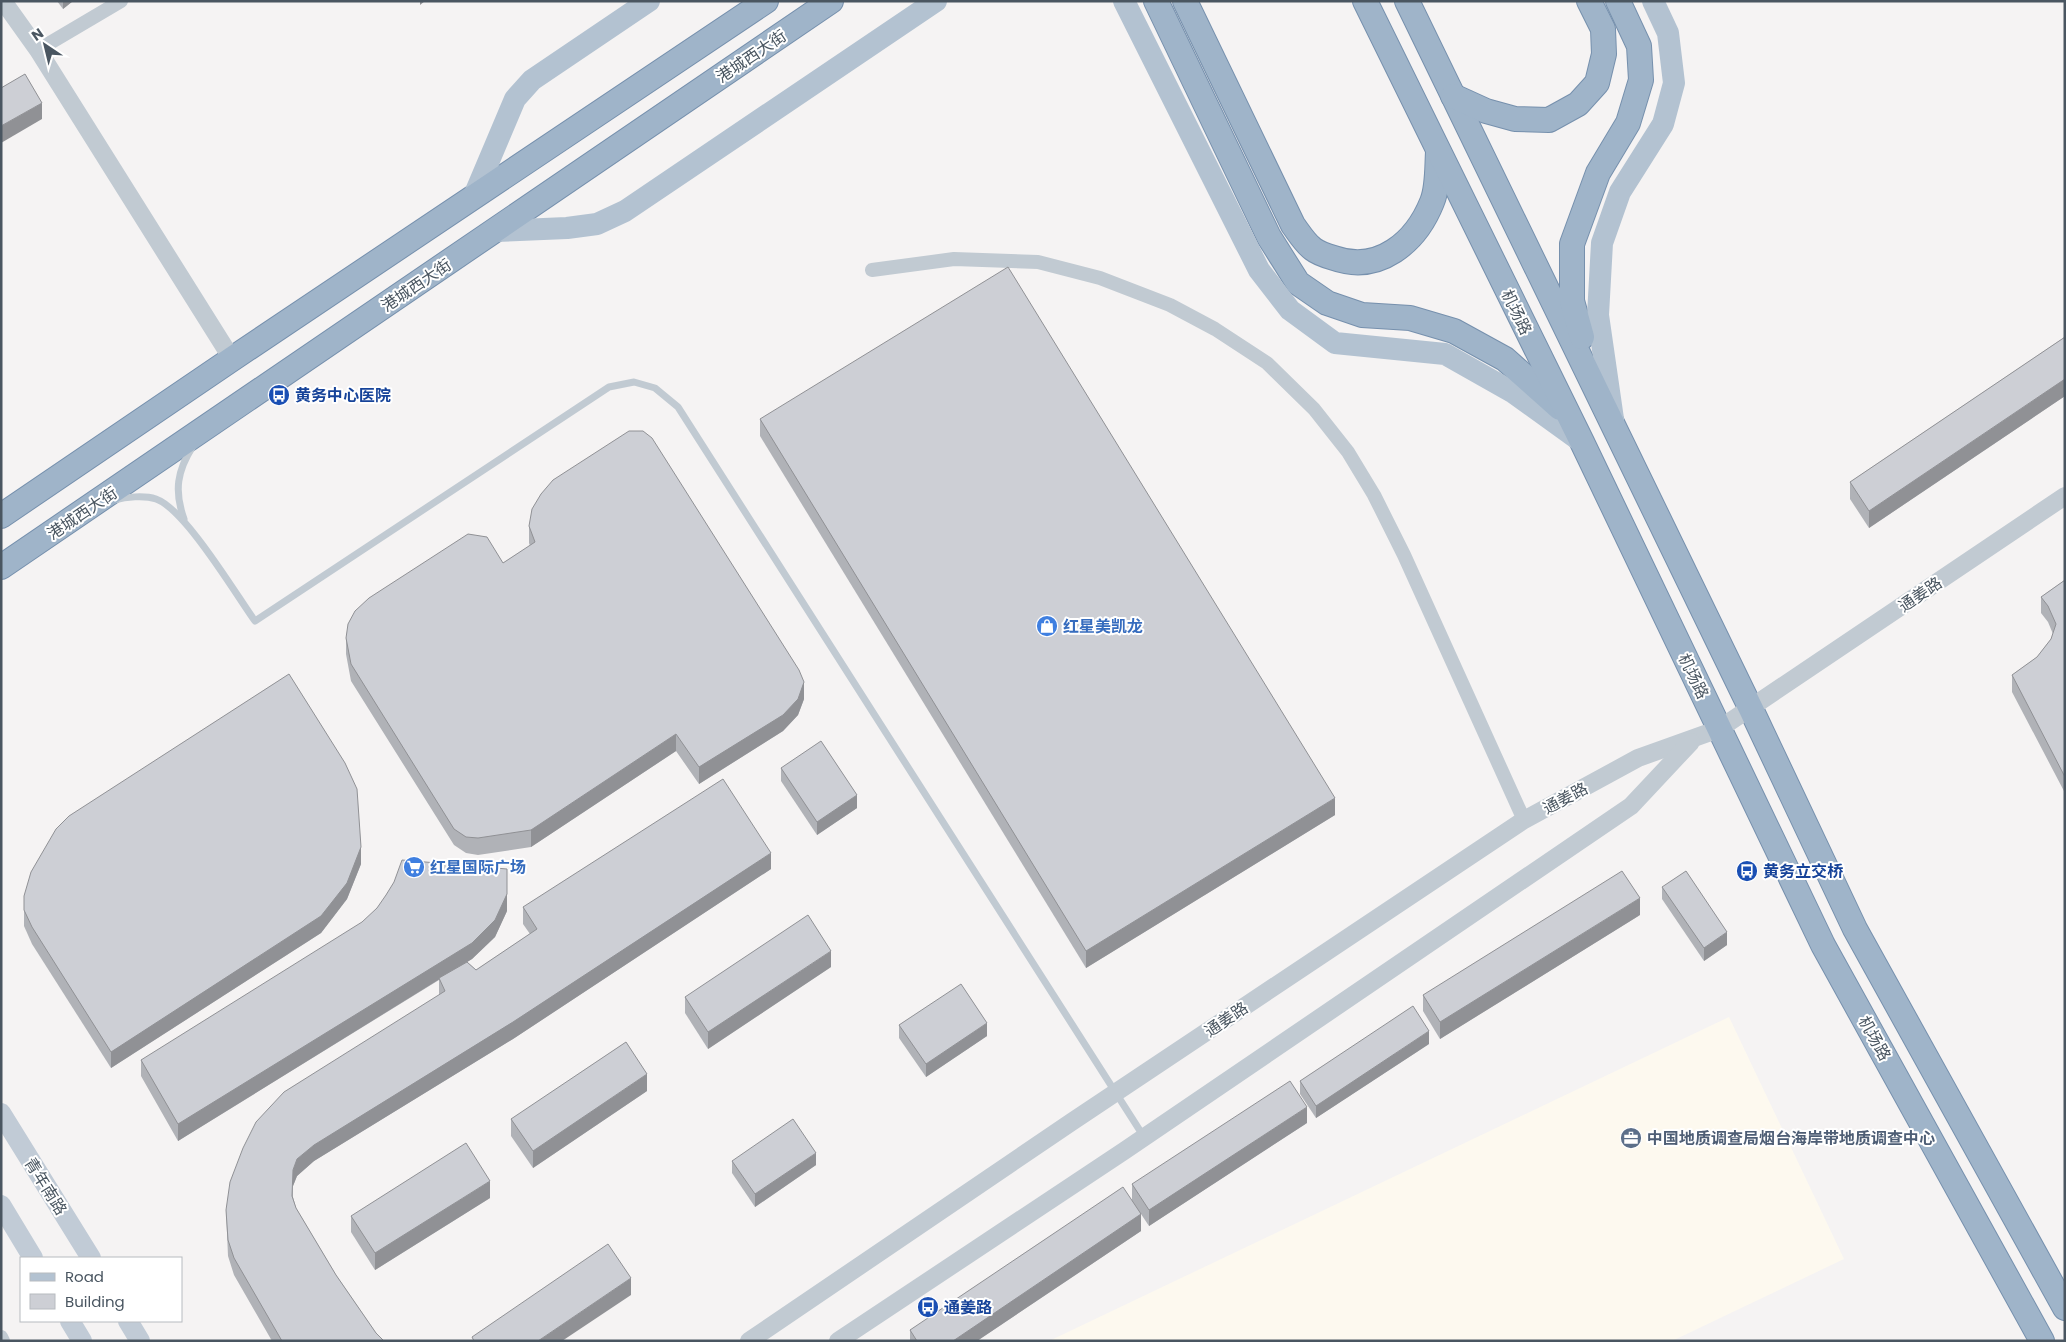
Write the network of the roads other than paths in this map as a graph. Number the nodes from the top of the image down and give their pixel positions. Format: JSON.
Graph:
{"nodes":[{"id":1,"x":3,"y":1,"type":"edge"},
{"id":2,"x":120,"y":1,"type":"edge"},
{"id":3,"x":649,"y":1,"type":"edge"},
{"id":4,"x":766,"y":1,"type":"edge"},
{"id":5,"x":831,"y":1,"type":"edge"},
{"id":6,"x":936,"y":1,"type":"edge"},
{"id":7,"x":1124,"y":1,"type":"edge"},
{"id":8,"x":1156,"y":1,"type":"edge"},
{"id":9,"x":1185,"y":1,"type":"edge"},
{"id":10,"x":1364,"y":1,"type":"edge"},
{"id":11,"x":1407,"y":1,"type":"edge"},
{"id":12,"x":1589,"y":1,"type":"edge"},
{"id":13,"x":1618,"y":1,"type":"edge"},
{"id":14,"x":1653,"y":1,"type":"edge"},
{"id":15,"x":38,"y":50,"type":"junction"},
{"id":16,"x":1453,"y":96,"type":"junction"},
{"id":17,"x":1438,"y":152,"type":"junction"},
{"id":18,"x":474,"y":196,"type":"junction"},
{"id":19,"x":495,"y":231,"type":"junction"},
{"id":20,"x":872,"y":270,"type":"dead end"},
{"id":21,"x":232,"y":359,"type":"junction"},
{"id":22,"x":1600,"y":399,"type":"junction"},
{"id":23,"x":1569,"y":416,"type":"junction"},
{"id":24,"x":212,"y":424,"type":"junction"},
{"id":25,"x":1614,"y":427,"type":"junction"},
{"id":26,"x":1582,"y":442,"type":"junction"},
{"id":27,"x":2065,"y":496,"type":"edge"},
{"id":28,"x":87,"y":509,"type":"junction"},
{"id":29,"x":1,"y":516,"type":"edge"},
{"id":30,"x":185,"y":521,"type":"junction"},
{"id":31,"x":1,"y":567,"type":"edge"},
{"id":32,"x":1751,"y":709,"type":"junction"},
{"id":33,"x":1719,"y":730,"type":"junction"},
{"id":34,"x":1693,"y":740,"type":"junction"},
{"id":35,"x":1524,"y":820,"type":"junction"},
{"id":36,"x":1115,"y":1093,"type":"junction"},
{"id":37,"x":1,"y":1113,"type":"edge"},
{"id":38,"x":1144,"y":1137,"type":"junction"},
{"id":39,"x":1,"y":1205,"type":"edge"},
{"id":40,"x":32,"y":1257,"type":"edge"},
{"id":41,"x":90,"y":1257,"type":"edge"},
{"id":42,"x":2065,"y":1308,"type":"edge"},
{"id":43,"x":71,"y":1322,"type":"edge"},
{"id":44,"x":129,"y":1322,"type":"edge"},
{"id":45,"x":1,"y":1337,"type":"edge"},
{"id":46,"x":3,"y":1341,"type":"edge"},
{"id":47,"x":82,"y":1341,"type":"edge"},
{"id":48,"x":140,"y":1341,"type":"edge"},
{"id":49,"x":749,"y":1341,"type":"edge"},
{"id":50,"x":838,"y":1341,"type":"edge"},
{"id":51,"x":2042,"y":1341,"type":"edge"}],
"edges":[{"from":1,"to":15,"type":"street"},
{"from":2,"to":15,"type":"street"},
{"from":3,"to":18,"type":"main road"},
{"from":4,"to":18,"type":"highway"},
{"from":5,"to":19,"type":"highway","name":"港城西大街"},
{"from":6,"to":19,"type":"main road"},
{"from":7,"to":26,"type":"main road"},
{"from":8,"to":23,"type":"highway"},
{"from":9,"to":17,"type":"highway"},
{"from":10,"to":17,"type":"highway","name":"机场路"},
{"from":11,"to":16,"type":"highway"},
{"from":12,"to":16,"type":"highway"},
{"from":13,"to":22,"type":"highway"},
{"from":14,"to":25,"type":"main road"},
{"from":15,"to":21,"type":"street"},
{"from":16,"to":22,"type":"highway"},
{"from":17,"to":23,"type":"highway","name":"机场路"},
{"from":18,"to":21,"type":"highway"},
{"from":19,"to":24,"type":"highway","name":"港城西大街"},
{"from":20,"to":35,"type":"street"},
{"from":21,"to":29,"type":"highway"},
{"from":22,"to":25,"type":"highway"},
{"from":23,"to":26,"type":"highway","name":"机场路"},
{"from":24,"to":28,"type":"highway","name":"港城西大街"},
{"from":24,"to":30,"type":"lane"},
{"from":25,"to":32,"type":"highway"},
{"from":26,"to":33,"type":"highway","name":"机场路"},
{"from":27,"to":32,"type":"street","name":"通姜路"},
{"from":28,"to":30,"type":"lane"},
{"from":28,"to":31,"type":"highway","name":"港城西大街"},
{"from":30,"to":36,"type":"lane"},
{"from":32,"to":33,"type":"street","name":"通姜路"},
{"from":32,"to":42,"type":"highway"},
{"from":33,"to":34,"type":"street","name":"通姜路"},
{"from":33,"to":51,"type":"highway","name":"机场路"},
{"from":34,"to":35,"type":"street","name":"通姜路"},
{"from":34,"to":38,"type":"street","name":"通姜路"},
{"from":35,"to":36,"type":"street","name":"通姜路"},
{"from":36,"to":38,"type":"lane"},
{"from":36,"to":49,"type":"street","name":"通姜路"},
{"from":37,"to":41,"type":"main road","name":"青年南路"},
{"from":38,"to":50,"type":"street","name":"通姜路"},
{"from":39,"to":40,"type":"main road"},
{"from":43,"to":47,"type":"main road"},
{"from":44,"to":48,"type":"main road"},
{"from":45,"to":46,"type":"street"}]}
